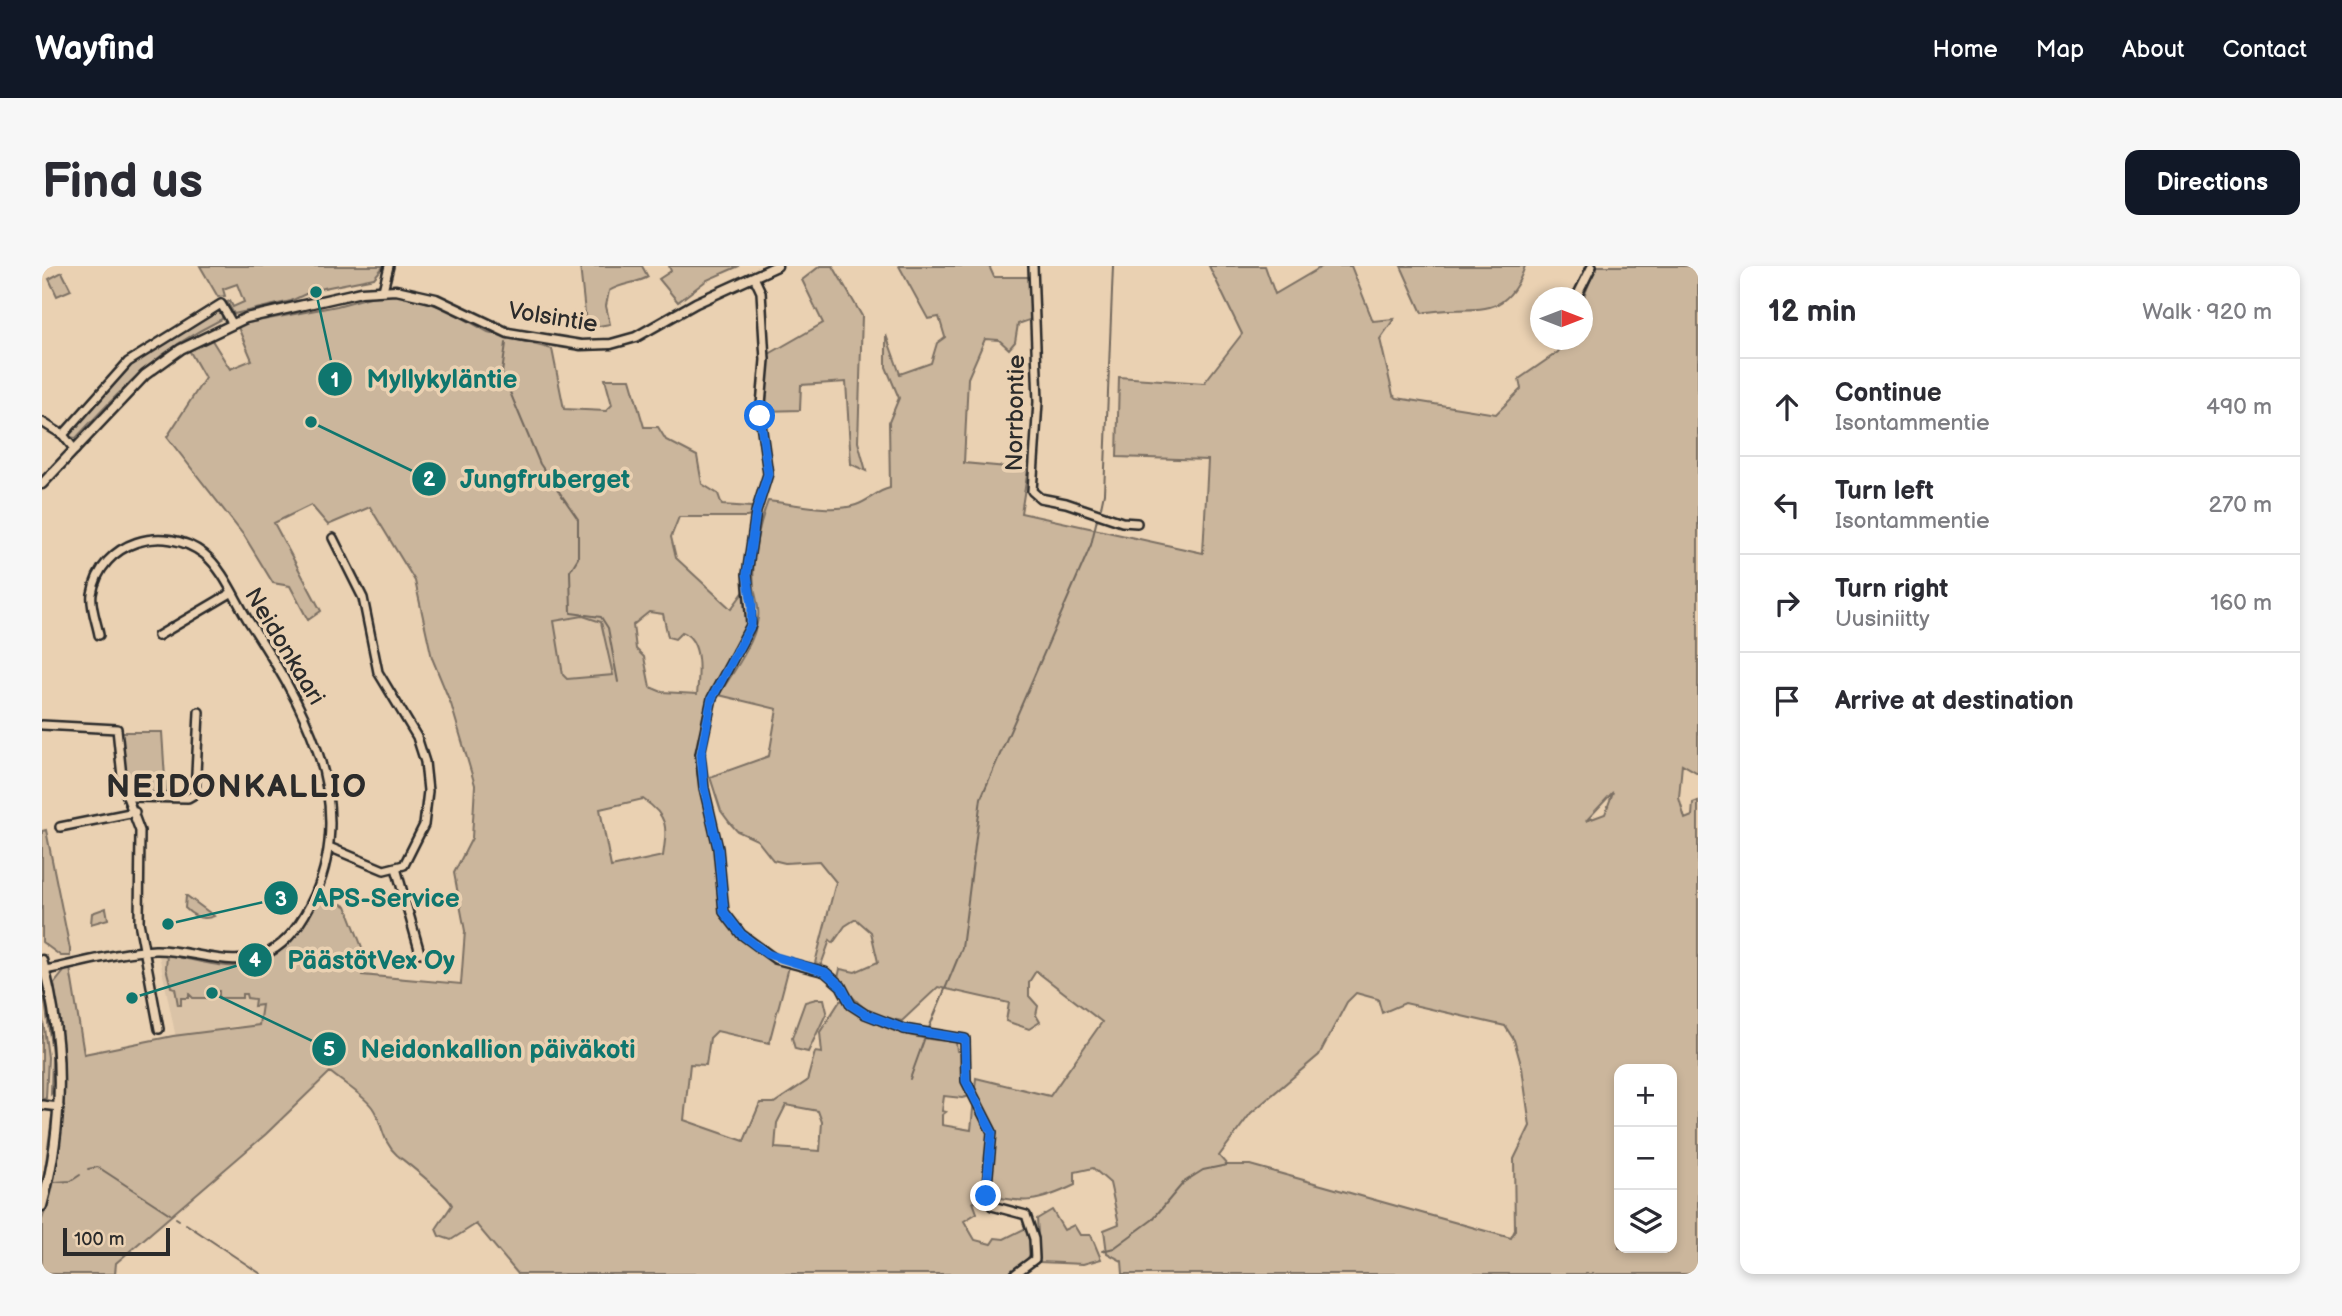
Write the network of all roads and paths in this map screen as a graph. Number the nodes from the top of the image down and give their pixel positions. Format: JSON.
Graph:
{"nodes":[{"id":1,"x":389,"y":266,"type":"edge"},
{"id":2,"x":777,"y":266,"type":"edge"},
{"id":3,"x":1033,"y":266,"type":"edge"},
{"id":4,"x":1592,"y":266,"type":"edge"},
{"id":5,"x":754,"y":277,"type":"junction"},
{"id":6,"x":1582,"y":287,"type":"edge"},
{"id":7,"x":383,"y":289,"type":"junction"},
{"id":8,"x":232,"y":323,"type":"junction"},
{"id":9,"x":42,"y":422,"type":"edge"},
{"id":10,"x":63,"y":435,"type":"junction"},
{"id":11,"x":75,"y":450,"type":"junction"},
{"id":12,"x":42,"y":484,"type":"edge"},
{"id":13,"x":1137,"y":523,"type":"dead end"},
{"id":14,"x":333,"y":538,"type":"dead end"},
{"id":15,"x":231,"y":593,"type":"junction"},
{"id":16,"x":99,"y":635,"type":"dead end"},
{"id":17,"x":158,"y":636,"type":"dead end"},
{"id":18,"x":199,"y":712,"type":"dead end"},
{"id":19,"x":42,"y":725,"type":"edge"},
{"id":20,"x":128,"y":797,"type":"junction"},
{"id":21,"x":135,"y":812,"type":"junction"},
{"id":22,"x":60,"y":827,"type":"dead end"},
{"id":23,"x":329,"y":847,"type":"junction"},
{"id":24,"x":396,"y":868,"type":"junction"},
{"id":25,"x":145,"y":951,"type":"junction"},
{"id":26,"x":420,"y":953,"type":"dead end"},
{"id":27,"x":42,"y":960,"type":"edge"},
{"id":28,"x":45,"y":970,"type":"junction"},
{"id":29,"x":159,"y":1030,"type":"dead end"},
{"id":30,"x":42,"y":1105,"type":"edge"},
{"id":31,"x":59,"y":1107,"type":"junction"},
{"id":32,"x":42,"y":1206,"type":"edge"},
{"id":33,"x":1015,"y":1274,"type":"edge"}],
"edges":[{"from":1,"to":7,"type":"street"},
{"from":2,"to":5,"type":"street","name":"Volsintie"},
{"from":3,"to":13,"type":"street","name":"Norrbontie"},
{"from":4,"to":6,"type":"street"},
{"from":5,"to":7,"type":"street","name":"Volsintie"},
{"from":5,"to":33,"type":"street"},
{"from":7,"to":8,"type":"street","name":"Volsintie"},
{"from":8,"to":10,"type":"street"},
{"from":8,"to":11,"type":"street","name":"Volsintie"},
{"from":9,"to":10,"type":"street"},
{"from":10,"to":11,"type":"street"},
{"from":11,"to":12,"type":"street","name":"Volsintie"},
{"from":14,"to":24,"type":"street"},
{"from":15,"to":16,"type":"street","name":"Neidonkaari"},
{"from":15,"to":17,"type":"street"},
{"from":15,"to":23,"type":"street","name":"Neidonkaari"},
{"from":18,"to":20,"type":"street"},
{"from":19,"to":20,"type":"street"},
{"from":20,"to":21,"type":"street"},
{"from":21,"to":22,"type":"street"},
{"from":21,"to":25,"type":"street"},
{"from":23,"to":24,"type":"street"},
{"from":23,"to":25,"type":"street","name":"Neidonkaari"},
{"from":24,"to":26,"type":"street"},
{"from":25,"to":28,"type":"street","name":"Neidonkaari"},
{"from":25,"to":29,"type":"street"},
{"from":27,"to":28,"type":"street"},
{"from":28,"to":31,"type":"street"},
{"from":30,"to":31,"type":"street"},
{"from":31,"to":32,"type":"street"}]}
